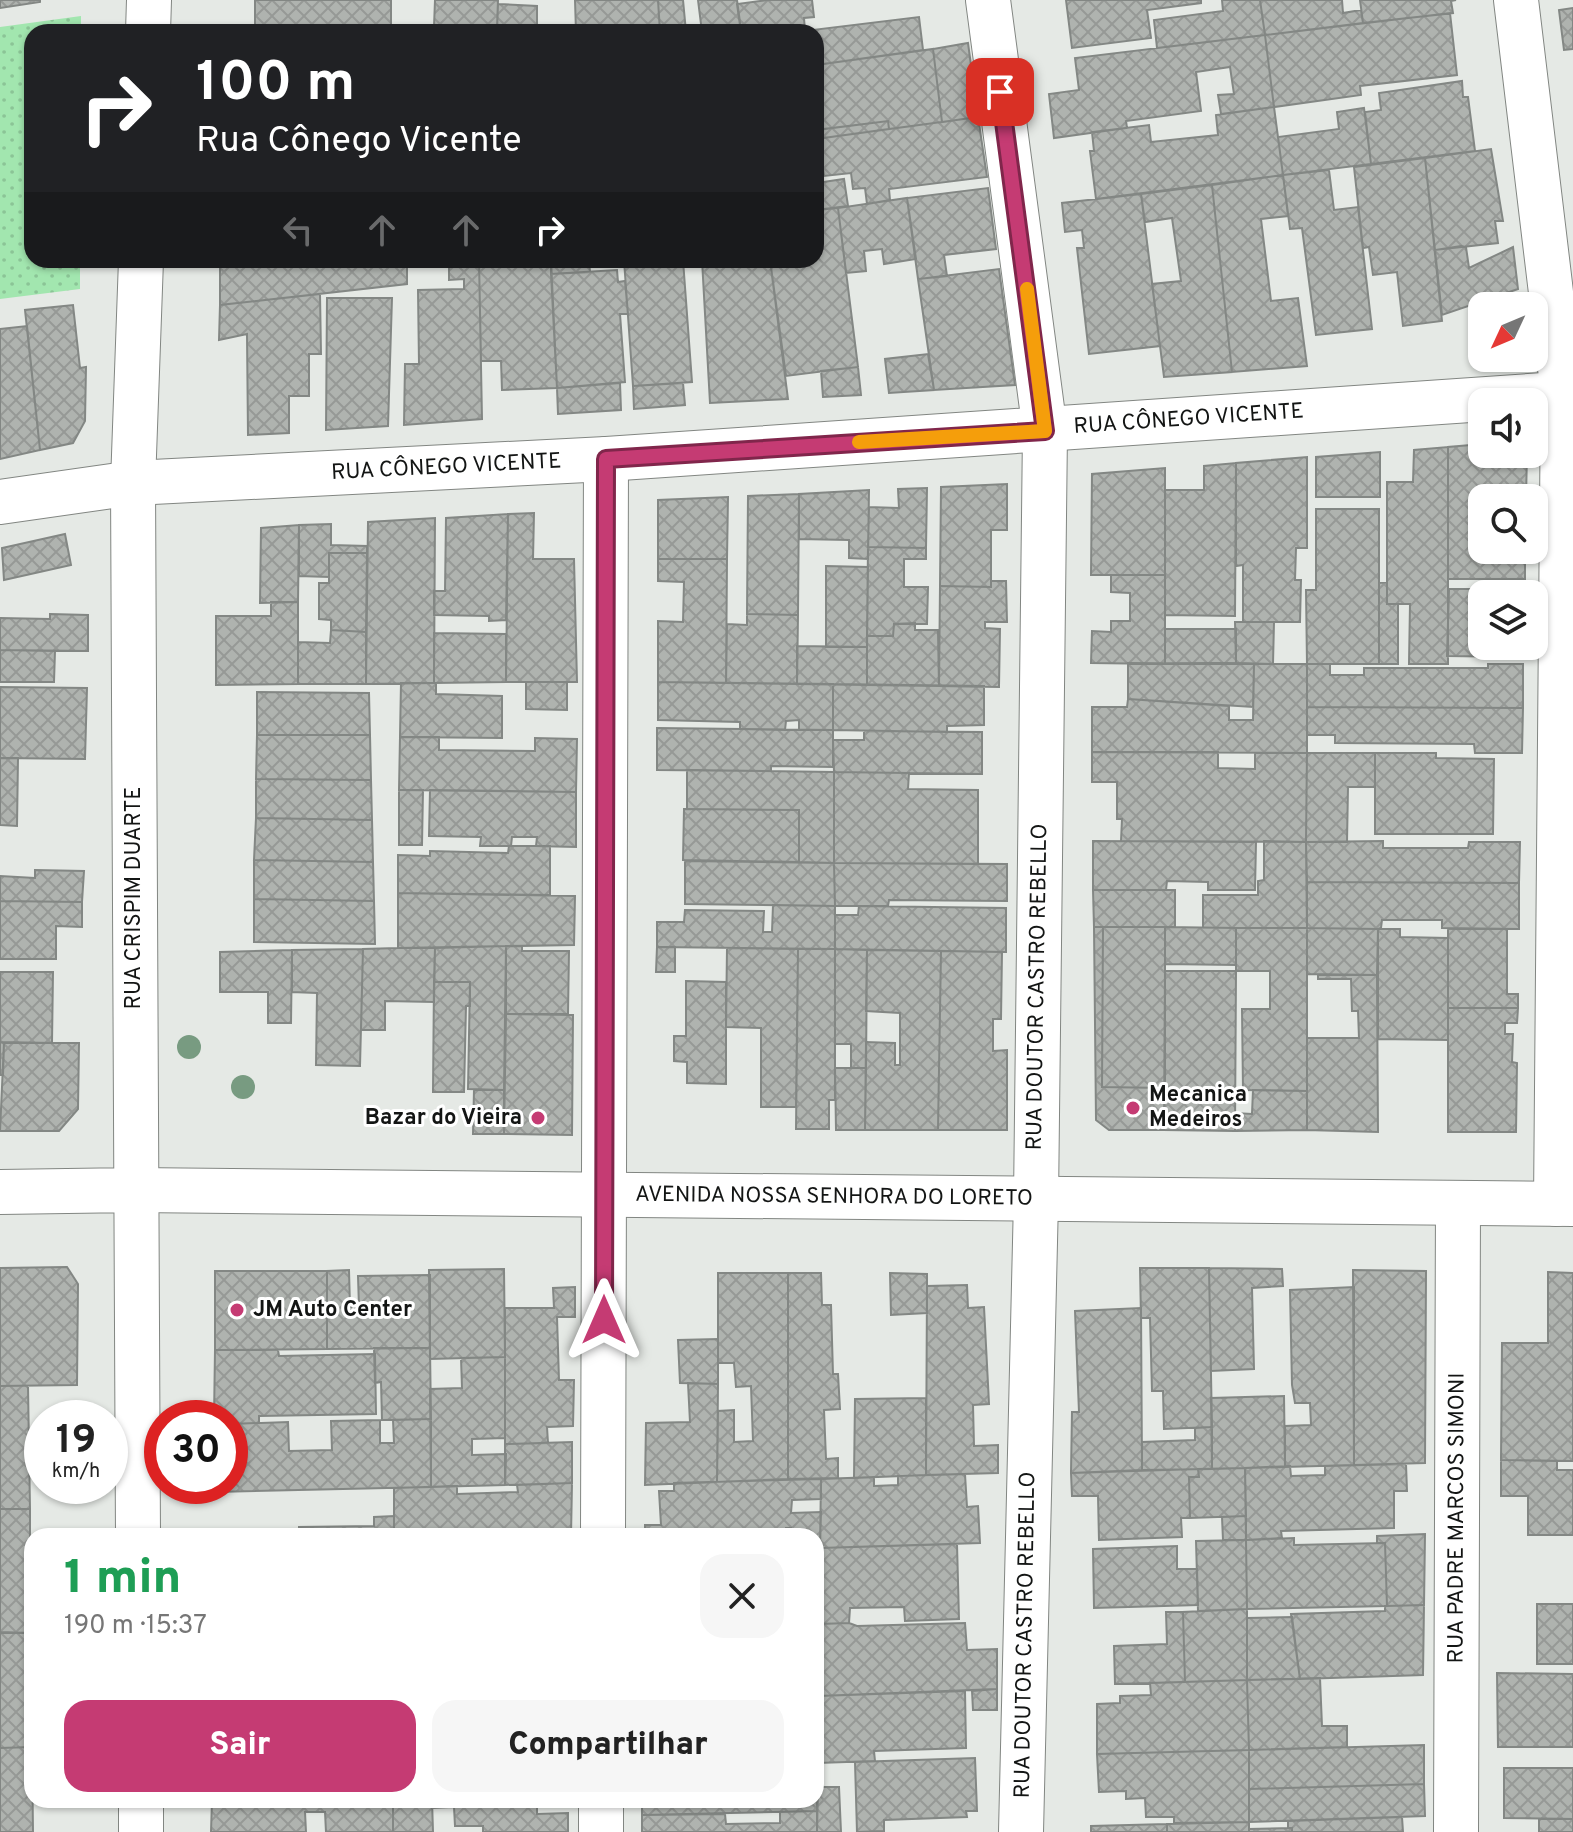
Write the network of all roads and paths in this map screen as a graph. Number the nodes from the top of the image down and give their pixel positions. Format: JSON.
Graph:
{"nodes":[{"id":1,"x":149,"y":0,"type":"edge"},
{"id":2,"x":988,"y":0,"type":"edge"},
{"id":3,"x":1516,"y":0,"type":"edge"},
{"id":4,"x":148,"y":24,"type":"edge"},
{"id":5,"x":141,"y":268,"type":"edge"},
{"id":6,"x":1568,"y":393,"type":"edge"},
{"id":7,"x":1045,"y":431,"type":"junction"},
{"id":8,"x":606,"y":459,"type":"junction"},
{"id":9,"x":133,"y":483,"type":"junction"},
{"id":10,"x":0,"y":502,"type":"edge"},
{"id":11,"x":134,"y":1190,"type":"junction"},
{"id":12,"x":0,"y":1192,"type":"edge"},
{"id":13,"x":605,"y":1196,"type":"junction"},
{"id":14,"x":1036,"y":1200,"type":"junction"},
{"id":15,"x":1458,"y":1203,"type":"junction"},
{"id":16,"x":1564,"y":1204,"type":"edge"},
{"id":17,"x":138,"y":1528,"type":"edge"},
{"id":18,"x":603,"y":1528,"type":"edge"},
{"id":19,"x":141,"y":1808,"type":"edge"},
{"id":20,"x":601,"y":1808,"type":"edge"},
{"id":21,"x":141,"y":1832,"type":"edge"},
{"id":22,"x":601,"y":1832,"type":"edge"},
{"id":23,"x":1021,"y":1832,"type":"edge"},
{"id":24,"x":1456,"y":1832,"type":"edge"}],
"edges":[{"from":1,"to":4,"type":"street"},
{"from":2,"to":7,"type":"street","name":"RUA DOUTOR CASTRO REBELLO"},
{"from":3,"to":6,"type":"street"},
{"from":5,"to":9,"type":"street","name":"RUA CRISPIM DUARTE"},
{"from":6,"to":7,"type":"street","name":"RUA CÔNEGO VICENTE"},
{"from":6,"to":16,"type":"street"},
{"from":7,"to":8,"type":"street","name":"RUA CÔNEGO VICENTE"},
{"from":7,"to":14,"type":"street","name":"RUA DOUTOR CASTRO REBELLO"},
{"from":8,"to":9,"type":"street","name":"RUA CÔNEGO VICENTE"},
{"from":8,"to":13,"type":"street"},
{"from":9,"to":10,"type":"street","name":"RUA CÔNEGO VICENTE"},
{"from":9,"to":11,"type":"street","name":"RUA CRISPIM DUARTE"},
{"from":11,"to":12,"type":"street","name":"AVENIDA NOSSA SENHORA DO LORETO"},
{"from":11,"to":13,"type":"street","name":"AVENIDA NOSSA SENHORA DO LORETO"},
{"from":11,"to":17,"type":"street","name":"RUA CRISPIM DUARTE"},
{"from":13,"to":14,"type":"street","name":"AVENIDA NOSSA SENHORA DO LORETO"},
{"from":13,"to":18,"type":"street"},
{"from":14,"to":15,"type":"street","name":"AVENIDA NOSSA SENHORA DO LORETO"},
{"from":14,"to":23,"type":"street","name":"RUA DOUTOR CASTRO REBELLO"},
{"from":15,"to":16,"type":"street","name":"AVENIDA NOSSA SENHORA DO LORETO"},
{"from":15,"to":24,"type":"street","name":"RUA PADRE MARCOS SIMONI"},
{"from":19,"to":21,"type":"street"},
{"from":20,"to":22,"type":"street"}]}
